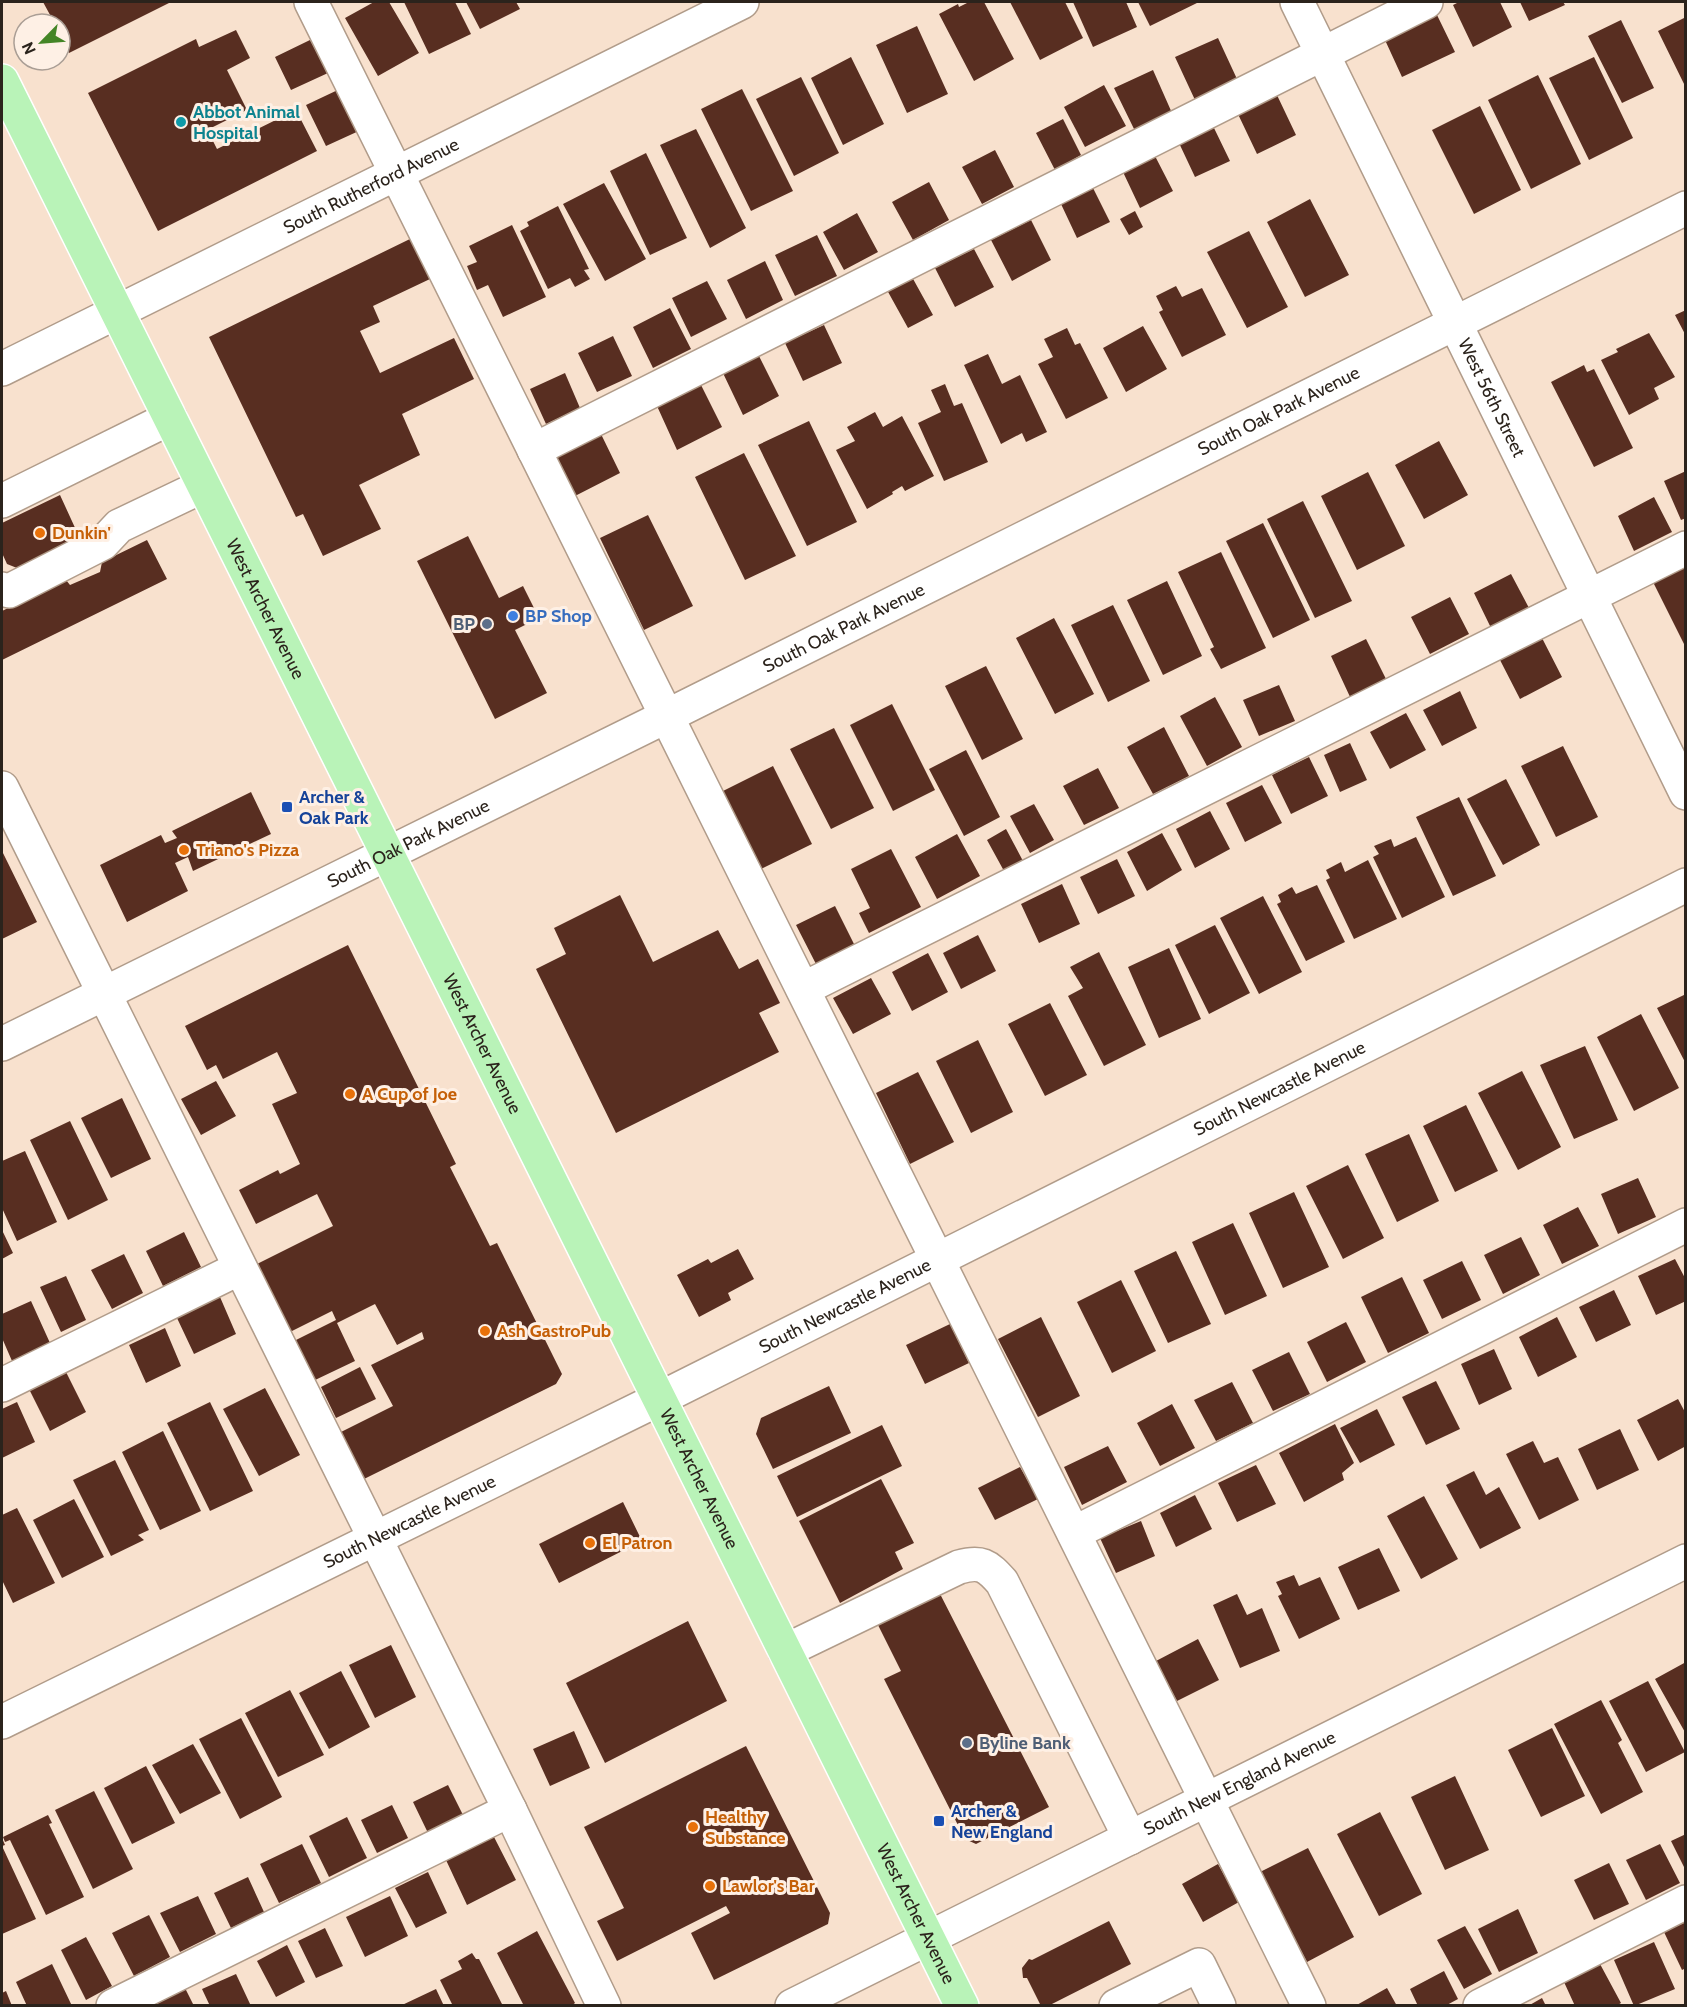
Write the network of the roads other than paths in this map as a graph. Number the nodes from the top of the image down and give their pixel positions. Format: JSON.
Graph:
{"nodes":[{"id":1,"x":311,"y":2,"type":"edge"},
{"id":2,"x":742,"y":2,"type":"edge"},
{"id":3,"x":1297,"y":2,"type":"edge"},
{"id":4,"x":1426,"y":2,"type":"edge"},
{"id":5,"x":1322,"y":53,"type":"junction"},
{"id":6,"x":2,"y":81,"type":"edge"},
{"id":7,"x":396,"y":172,"type":"junction"},
{"id":8,"x":1686,"y":208,"type":"edge"},
{"id":9,"x":117,"y":312,"type":"junction"},
{"id":10,"x":1455,"y":325,"type":"junction"},
{"id":11,"x":2,"y":369,"type":"edge"},
{"id":12,"x":170,"y":418,"type":"junction"},
{"id":13,"x":534,"y":450,"type":"junction"},
{"id":14,"x":72,"y":466,"type":"junction"},
{"id":15,"x":204,"y":486,"type":"junction"},
{"id":16,"x":2,"y":489,"type":"edge"},
{"id":17,"x":2,"y":501,"type":"edge"},
{"id":18,"x":1686,"y":548,"type":"edge"},
{"id":19,"x":2,"y":589,"type":"edge"},
{"id":20,"x":1590,"y":597,"type":"junction"},
{"id":21,"x":667,"y":716,"type":"junction"},
{"id":22,"x":2,"y":788,"type":"edge"},
{"id":23,"x":1686,"y":793,"type":"edge"},
{"id":24,"x":387,"y":854,"type":"junction"},
{"id":25,"x":1686,"y":885,"type":"edge"},
{"id":26,"x":803,"y":990,"type":"junction"},
{"id":27,"x":103,"y":993,"type":"junction"},
{"id":28,"x":2,"y":1044,"type":"edge"},
{"id":29,"x":1686,"y":1225,"type":"edge"},
{"id":30,"x":938,"y":1258,"type":"junction"},
{"id":31,"x":240,"y":1268,"type":"junction"},
{"id":32,"x":2,"y":1385,"type":"edge"},
{"id":33,"x":659,"y":1399,"type":"junction"},
{"id":34,"x":1074,"y":1533,"type":"junction"},
{"id":35,"x":375,"y":1538,"type":"junction"},
{"id":36,"x":1686,"y":1562,"type":"edge"},
{"id":37,"x":785,"y":1651,"type":"junction"},
{"id":38,"x":2,"y":1722,"type":"edge"},
{"id":39,"x":1207,"y":1800,"type":"junction"},
{"id":40,"x":510,"y":1810,"type":"junction"},
{"id":41,"x":1130,"y":1838,"type":"junction"},
{"id":42,"x":1686,"y":1902,"type":"edge"},
{"id":43,"x":928,"y":1939,"type":"junction"},
{"id":44,"x":113,"y":2006,"type":"edge"},
{"id":45,"x":604,"y":2006,"type":"edge"},
{"id":46,"x":792,"y":2006,"type":"edge"},
{"id":47,"x":962,"y":2006,"type":"edge"},
{"id":48,"x":1116,"y":2006,"type":"edge"},
{"id":49,"x":1219,"y":2006,"type":"edge"},
{"id":50,"x":1309,"y":2006,"type":"edge"},
{"id":51,"x":1480,"y":2006,"type":"edge"}],
"edges":[{"from":1,"to":7,"type":"street"},
{"from":2,"to":7,"type":"street","name":"South Rutherford Avenue"},
{"from":3,"to":5,"type":"street","name":"West 56th Street"},
{"from":4,"to":5,"type":"street"},
{"from":5,"to":10,"type":"street","name":"West 56th Street"},
{"from":5,"to":13,"type":"street"},
{"from":6,"to":9,"type":"main road","name":"West Archer Avenue"},
{"from":7,"to":9,"type":"street","name":"South Rutherford Avenue"},
{"from":7,"to":13,"type":"street"},
{"from":8,"to":10,"type":"street","name":"South Oak Park Avenue"},
{"from":9,"to":11,"type":"street","name":"South Rutherford Avenue"},
{"from":9,"to":12,"type":"main road","name":"West Archer Avenue"},
{"from":10,"to":20,"type":"street","name":"West 56th Street"},
{"from":10,"to":21,"type":"street","name":"South Oak Park Avenue"},
{"from":12,"to":14,"type":"street"},
{"from":12,"to":15,"type":"main road","name":"West Archer Avenue"},
{"from":13,"to":21,"type":"street"},
{"from":14,"to":16,"type":"street"},
{"from":14,"to":17,"type":"street"},
{"from":15,"to":19,"type":"street"},
{"from":15,"to":24,"type":"main road","name":"West Archer Avenue"},
{"from":18,"to":20,"type":"street"},
{"from":20,"to":23,"type":"street","name":"West 56th Street"},
{"from":20,"to":26,"type":"street"},
{"from":21,"to":24,"type":"street","name":"South Oak Park Avenue"},
{"from":21,"to":26,"type":"street"},
{"from":22,"to":27,"type":"street"},
{"from":24,"to":27,"type":"street","name":"South Oak Park Avenue"},
{"from":24,"to":33,"type":"main road","name":"West Archer Avenue"},
{"from":25,"to":30,"type":"street","name":"South Newcastle Avenue"},
{"from":26,"to":30,"type":"street"},
{"from":27,"to":28,"type":"street","name":"South Oak Park Avenue"},
{"from":27,"to":31,"type":"street"},
{"from":29,"to":34,"type":"street"},
{"from":30,"to":33,"type":"street","name":"South Newcastle Avenue"},
{"from":30,"to":34,"type":"street"},
{"from":31,"to":32,"type":"street"},
{"from":31,"to":35,"type":"street"},
{"from":33,"to":35,"type":"street","name":"South Newcastle Avenue"},
{"from":33,"to":37,"type":"main road","name":"West Archer Avenue"},
{"from":34,"to":39,"type":"street"},
{"from":35,"to":38,"type":"street","name":"South Newcastle Avenue"},
{"from":35,"to":40,"type":"street"},
{"from":36,"to":39,"type":"street","name":"South New England Avenue"},
{"from":37,"to":41,"type":"street"},
{"from":37,"to":43,"type":"main road","name":"West Archer Avenue"},
{"from":39,"to":41,"type":"street","name":"South New England Avenue"},
{"from":39,"to":50,"type":"street"},
{"from":40,"to":44,"type":"street"},
{"from":40,"to":45,"type":"street"},
{"from":41,"to":43,"type":"street","name":"South New England Avenue"},
{"from":42,"to":51,"type":"street"},
{"from":43,"to":46,"type":"street","name":"South New England Avenue"},
{"from":43,"to":47,"type":"main road","name":"West Archer Avenue"},
{"from":48,"to":49,"type":"street"}]}
